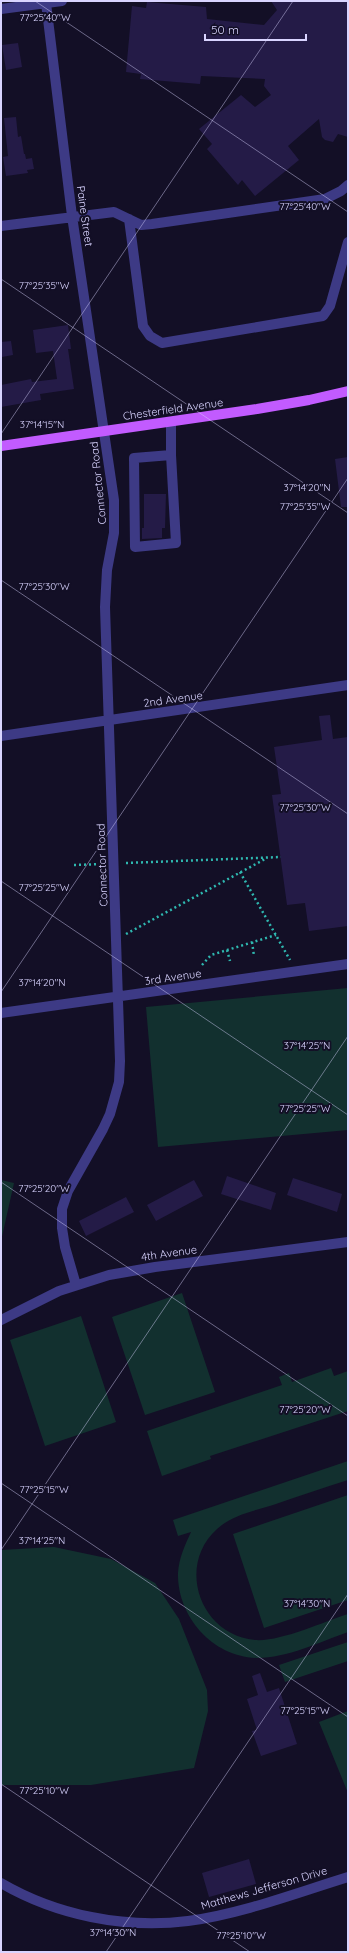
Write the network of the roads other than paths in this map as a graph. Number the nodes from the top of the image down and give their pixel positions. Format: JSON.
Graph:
{"nodes":[{"id":1,"x":62,"y":1,"type":"edge"},
{"id":2,"x":46,"y":3,"type":"junction"},
{"id":3,"x":1,"y":9,"type":"edge"},
{"id":4,"x":346,"y":191,"type":"edge"},
{"id":5,"x":72,"y":216,"type":"junction"},
{"id":6,"x":129,"y":219,"type":"junction"},
{"id":7,"x":1,"y":226,"type":"edge"},
{"id":8,"x":348,"y":242,"type":"edge"},
{"id":9,"x":348,"y":391,"type":"edge"},
{"id":10,"x":171,"y":422,"type":"junction"},
{"id":11,"x":105,"y":431,"type":"junction"},
{"id":12,"x":1,"y":446,"type":"edge"},
{"id":13,"x":171,"y":455,"type":"junction"},
{"id":14,"x":348,"y":685,"type":"edge"},
{"id":15,"x":108,"y":720,"type":"junction"},
{"id":16,"x":1,"y":736,"type":"edge"},
{"id":17,"x":348,"y":964,"type":"edge"},
{"id":18,"x":118,"y":997,"type":"junction"},
{"id":19,"x":1,"y":1013,"type":"edge"},
{"id":20,"x":348,"y":1242,"type":"edge"},
{"id":21,"x":76,"y":1285,"type":"junction"},
{"id":22,"x":1,"y":1320,"type":"edge"},
{"id":23,"x":348,"y":1877,"type":"edge"},
{"id":24,"x":1,"y":1883,"type":"edge"}],
"edges":[{"from":1,"to":2,"type":"street"},
{"from":2,"to":3,"type":"street"},
{"from":2,"to":5,"type":"street","name":"Paine Street"},
{"from":4,"to":6,"type":"street"},
{"from":5,"to":6,"type":"street"},
{"from":5,"to":7,"type":"street"},
{"from":5,"to":11,"type":"street","name":"Paine Street"},
{"from":6,"to":8,"type":"street"},
{"from":9,"to":10,"type":"main road","name":"Chesterfield Avenue"},
{"from":10,"to":11,"type":"main road","name":"Chesterfield Avenue"},
{"from":10,"to":13,"type":"street"},
{"from":11,"to":12,"type":"main road","name":"Chesterfield Avenue"},
{"from":11,"to":15,"type":"street","name":"Connector Road"},
{"from":13,"to":13,"type":"street"},
{"from":14,"to":15,"type":"street","name":"2nd Avenue"},
{"from":15,"to":16,"type":"street","name":"2nd Avenue"},
{"from":15,"to":18,"type":"street","name":"Connector Road"},
{"from":17,"to":18,"type":"street","name":"3rd Avenue"},
{"from":18,"to":19,"type":"street","name":"3rd Avenue"},
{"from":18,"to":21,"type":"street","name":"Connector Road"},
{"from":20,"to":21,"type":"street","name":"4th Avenue"},
{"from":21,"to":22,"type":"street","name":"4th Avenue"},
{"from":23,"to":24,"type":"street","name":"Matthews Jefferson Drive"}]}
